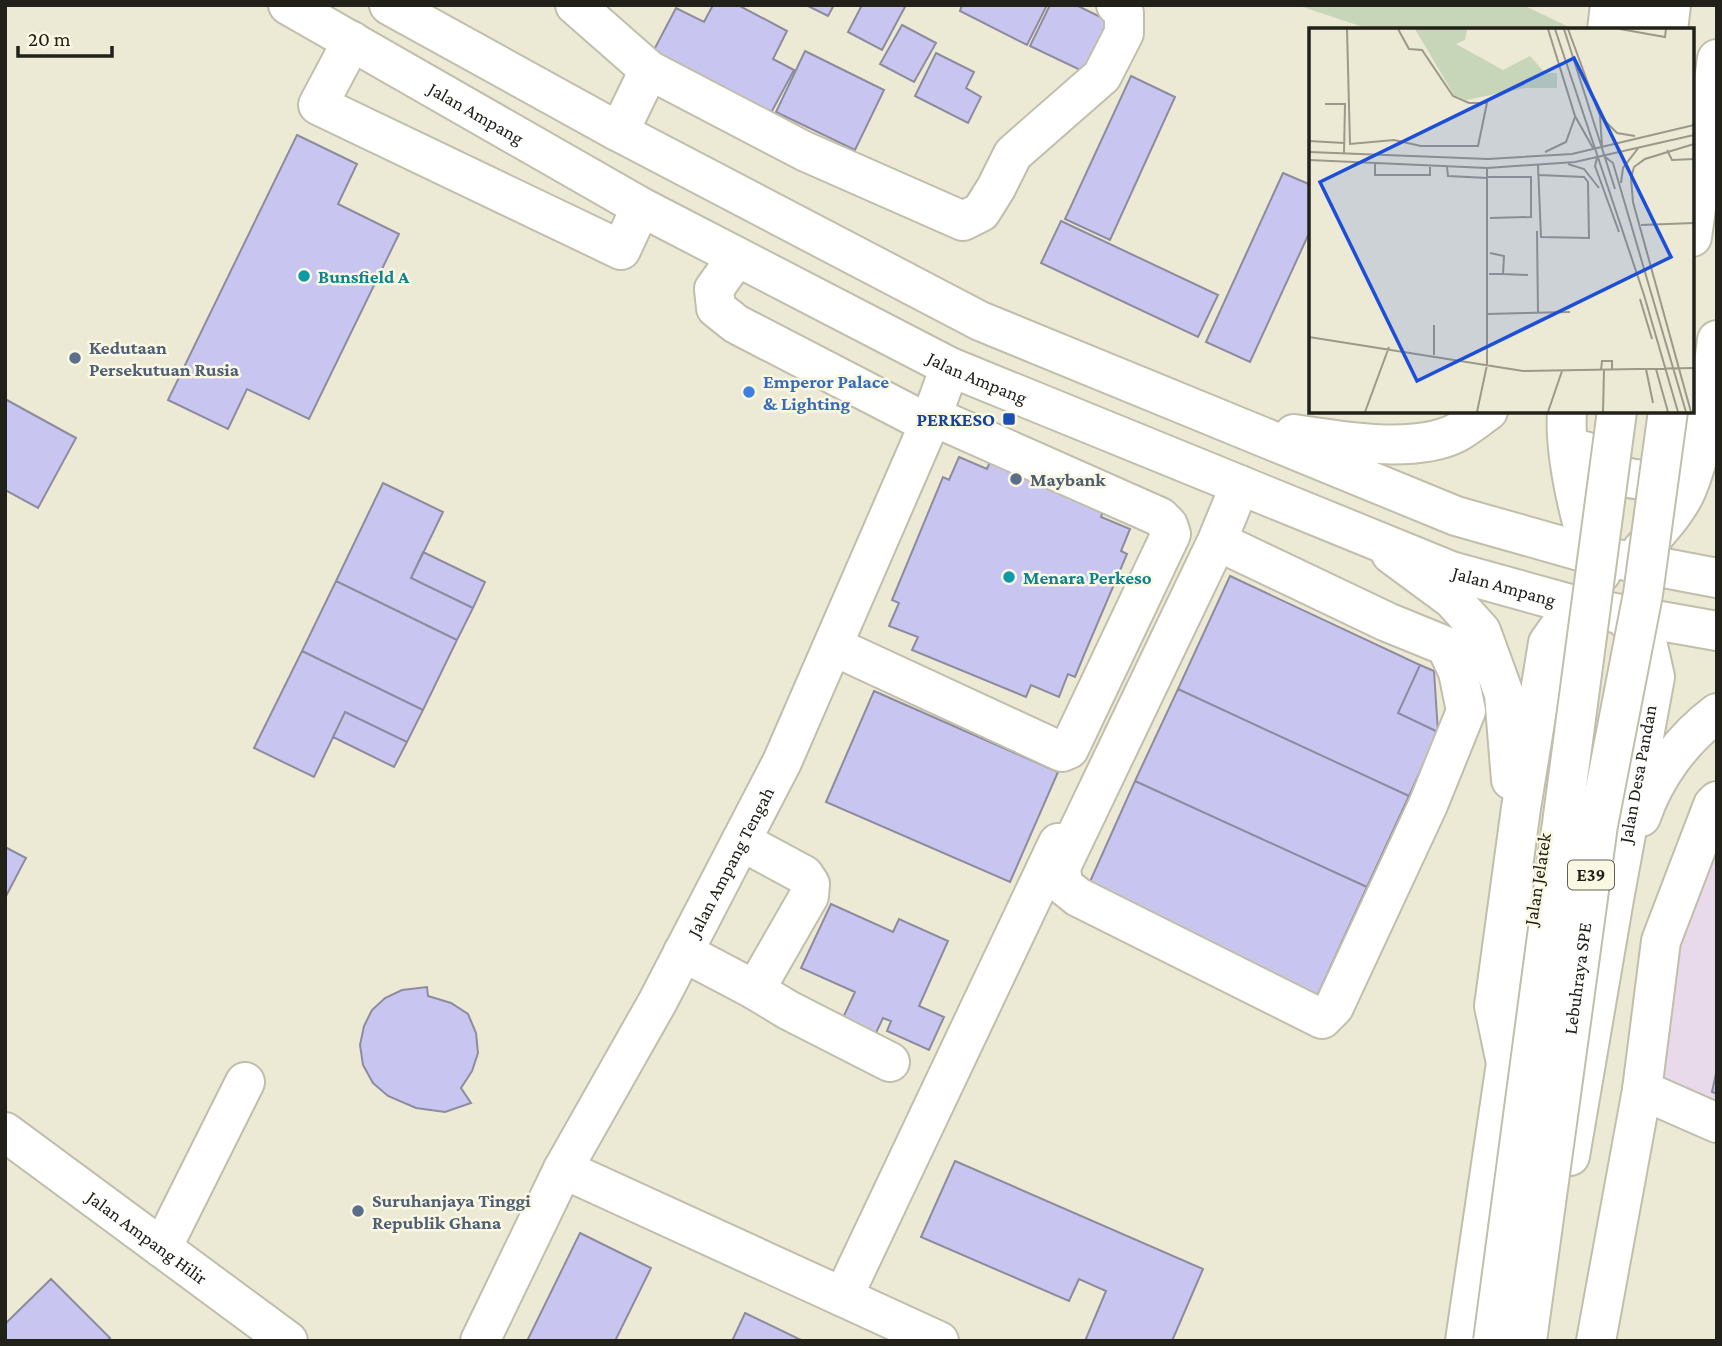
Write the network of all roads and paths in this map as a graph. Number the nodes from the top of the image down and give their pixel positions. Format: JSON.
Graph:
{"nodes":[{"id":1,"x":288,"y":5,"type":"edge"},
{"id":2,"x":389,"y":5,"type":"edge"},
{"id":3,"x":575,"y":5,"type":"edge"},
{"id":4,"x":1116,"y":5,"type":"edge"},
{"id":5,"x":1610,"y":5,"type":"edge"},
{"id":6,"x":1647,"y":5,"type":"edge"},
{"id":7,"x":1671,"y":5,"type":"edge"},
{"id":8,"x":1607,"y":28,"type":"edge"},
{"id":9,"x":1644,"y":28,"type":"edge"},
{"id":10,"x":1668,"y":28,"type":"edge"},
{"id":11,"x":1717,"y":40,"type":"edge"},
{"id":12,"x":352,"y":41,"type":"junction"},
{"id":13,"x":1717,"y":59,"type":"edge"},
{"id":14,"x":649,"y":70,"type":"junction"},
{"id":15,"x":619,"y":132,"type":"junction"},
{"id":16,"x":1694,"y":167,"type":"edge"},
{"id":17,"x":641,"y":207,"type":"junction"},
{"id":18,"x":1694,"y":223,"type":"edge"},
{"id":19,"x":737,"y":257,"type":"junction"},
{"id":20,"x":1717,"y":340,"type":"edge"},
{"id":21,"x":950,"y":367,"type":"junction"},
{"id":22,"x":1714,"y":394,"type":"edge"},
{"id":23,"x":1485,"y":413,"type":"edge"},
{"id":24,"x":1646,"y":413,"type":"edge"},
{"id":25,"x":1566,"y":419,"type":"edge"},
{"id":26,"x":931,"y":420,"type":"junction"},
{"id":27,"x":1230,"y":423,"type":"junction"},
{"id":28,"x":1696,"y":462,"type":"junction"},
{"id":29,"x":1234,"y":483,"type":"junction"},
{"id":30,"x":1371,"y":539,"type":"junction"},
{"id":31,"x":1217,"y":541,"type":"junction"},
{"id":32,"x":1717,"y":578,"type":"edge"},
{"id":33,"x":1607,"y":585,"type":"junction"},
{"id":34,"x":1717,"y":631,"type":"edge"},
{"id":35,"x":833,"y":646,"type":"junction"},
{"id":36,"x":1552,"y":684,"type":"junction"},
{"id":37,"x":1614,"y":688,"type":"dead end"},
{"id":38,"x":1717,"y":713,"type":"edge"},
{"id":39,"x":1647,"y":716,"type":"junction"},
{"id":40,"x":1717,"y":800,"type":"edge"},
{"id":41,"x":1521,"y":808,"type":"junction"},
{"id":42,"x":741,"y":841,"type":"junction"},
{"id":43,"x":1614,"y":899,"type":"junction"},
{"id":44,"x":683,"y":952,"type":"junction"},
{"id":45,"x":755,"y":990,"type":"junction"},
{"id":46,"x":890,"y":1062,"type":"dead end"},
{"id":47,"x":1506,"y":1063,"type":"junction"},
{"id":48,"x":245,"y":1082,"type":"dead end"},
{"id":49,"x":1642,"y":1090,"type":"junction"},
{"id":50,"x":1717,"y":1123,"type":"edge"},
{"id":51,"x":5,"y":1132,"type":"edge"},
{"id":52,"x":563,"y":1169,"type":"junction"},
{"id":53,"x":1565,"y":1189,"type":"junction"},
{"id":54,"x":162,"y":1248,"type":"junction"},
{"id":55,"x":843,"y":1297,"type":"junction"},
{"id":56,"x":288,"y":1341,"type":"edge"},
{"id":57,"x":480,"y":1341,"type":"edge"},
{"id":58,"x":939,"y":1341,"type":"edge"},
{"id":59,"x":1465,"y":1341,"type":"edge"},
{"id":60,"x":1493,"y":1341,"type":"edge"},
{"id":61,"x":1527,"y":1341,"type":"edge"},
{"id":62,"x":1544,"y":1341,"type":"edge"},
{"id":63,"x":1596,"y":1341,"type":"edge"}],
"edges":[{"from":1,"to":12,"type":"main road","name":"Jalan Ampang"},
{"from":2,"to":15,"type":"main road","name":"Jalan Ampang"},
{"from":3,"to":14,"type":"main road"},
{"from":4,"to":14,"type":"main road"},
{"from":5,"to":8,"type":"main road"},
{"from":6,"to":9,"type":"main road"},
{"from":7,"to":10,"type":"main road"},
{"from":11,"to":16,"type":"main road"},
{"from":12,"to":17,"type":"main road","name":"Jalan Ampang"},
{"from":12,"to":17,"type":"main road"},
{"from":13,"to":18,"type":"main road"},
{"from":14,"to":15,"type":"main road"},
{"from":15,"to":27,"type":"main road","name":"Jalan Ampang"},
{"from":17,"to":19,"type":"main road","name":"Jalan Ampang"},
{"from":19,"to":21,"type":"main road","name":"Jalan Ampang"},
{"from":19,"to":26,"type":"main road"},
{"from":20,"to":22,"type":"main road"},
{"from":21,"to":26,"type":"main road","name":"Jalan Ampang Tengah"},
{"from":21,"to":29,"type":"main road","name":"Jalan Ampang"},
{"from":22,"to":28,"type":"main road"},
{"from":23,"to":27,"type":"main road"},
{"from":24,"to":60,"type":"main road","name":"Lebuhraya SPE","number":"E39","bridge":true},
{"from":24,"to":61,"type":"main road","name":"Lebuhraya SPE","number":"E39","bridge":true},
{"from":25,"to":28,"type":"main road"},
{"from":25,"to":33,"type":"main road"},
{"from":26,"to":35,"type":"main road","name":"Jalan Ampang Tengah"},
{"from":26,"to":35,"type":"main road"},
{"from":27,"to":33,"type":"main road","name":"Jalan Ampang"},
{"from":28,"to":33,"type":"main road"},
{"from":29,"to":30,"type":"main road","name":"Jalan Ampang"},
{"from":29,"to":31,"type":"main road"},
{"from":29,"to":55,"type":"main road"},
{"from":30,"to":33,"type":"main road","name":"Jalan Ampang"},
{"from":30,"to":41,"type":"main road"},
{"from":31,"to":31,"type":"main road"},
{"from":32,"to":33,"type":"main road","name":"Jalan Ampang"},
{"from":33,"to":34,"type":"main road","name":"Jalan Ampang"},
{"from":33,"to":36,"type":"main road"},
{"from":33,"to":39,"type":"main road","name":"Jalan Desa Pandan"},
{"from":35,"to":42,"type":"main road","name":"Jalan Ampang Tengah"},
{"from":36,"to":39,"type":"main road"},
{"from":36,"to":41,"type":"main road"},
{"from":36,"to":47,"type":"main road","name":"Jalan Jelatek"},
{"from":37,"to":53,"type":"main road","name":"Jalan Desa Pandan"},
{"from":38,"to":43,"type":"main road"},
{"from":39,"to":43,"type":"main road","name":"Jalan Desa Pandan"},
{"from":40,"to":49,"type":"main road"},
{"from":41,"to":47,"type":"main road"},
{"from":42,"to":44,"type":"main road","name":"Jalan Ampang Tengah"},
{"from":42,"to":45,"type":"main road"},
{"from":43,"to":53,"type":"main road","name":"Jalan Desa Pandan"},
{"from":44,"to":45,"type":"main road"},
{"from":44,"to":52,"type":"main road","name":"Jalan Ampang Tengah"},
{"from":45,"to":46,"type":"main road"},
{"from":47,"to":59,"type":"main road","name":"Jalan Jelatek"},
{"from":48,"to":54,"type":"main road"},
{"from":49,"to":50,"type":"main road"},
{"from":49,"to":63,"type":"main road"},
{"from":51,"to":54,"type":"main road","name":"Jalan Ampang Hilir"},
{"from":52,"to":55,"type":"main road"},
{"from":52,"to":57,"type":"main road","name":"Jalan Ampang Tengah"},
{"from":53,"to":62,"type":"main road","name":"Jalan Desa Pandan"},
{"from":54,"to":56,"type":"main road","name":"Jalan Ampang Hilir"},
{"from":55,"to":58,"type":"main road"}]}
